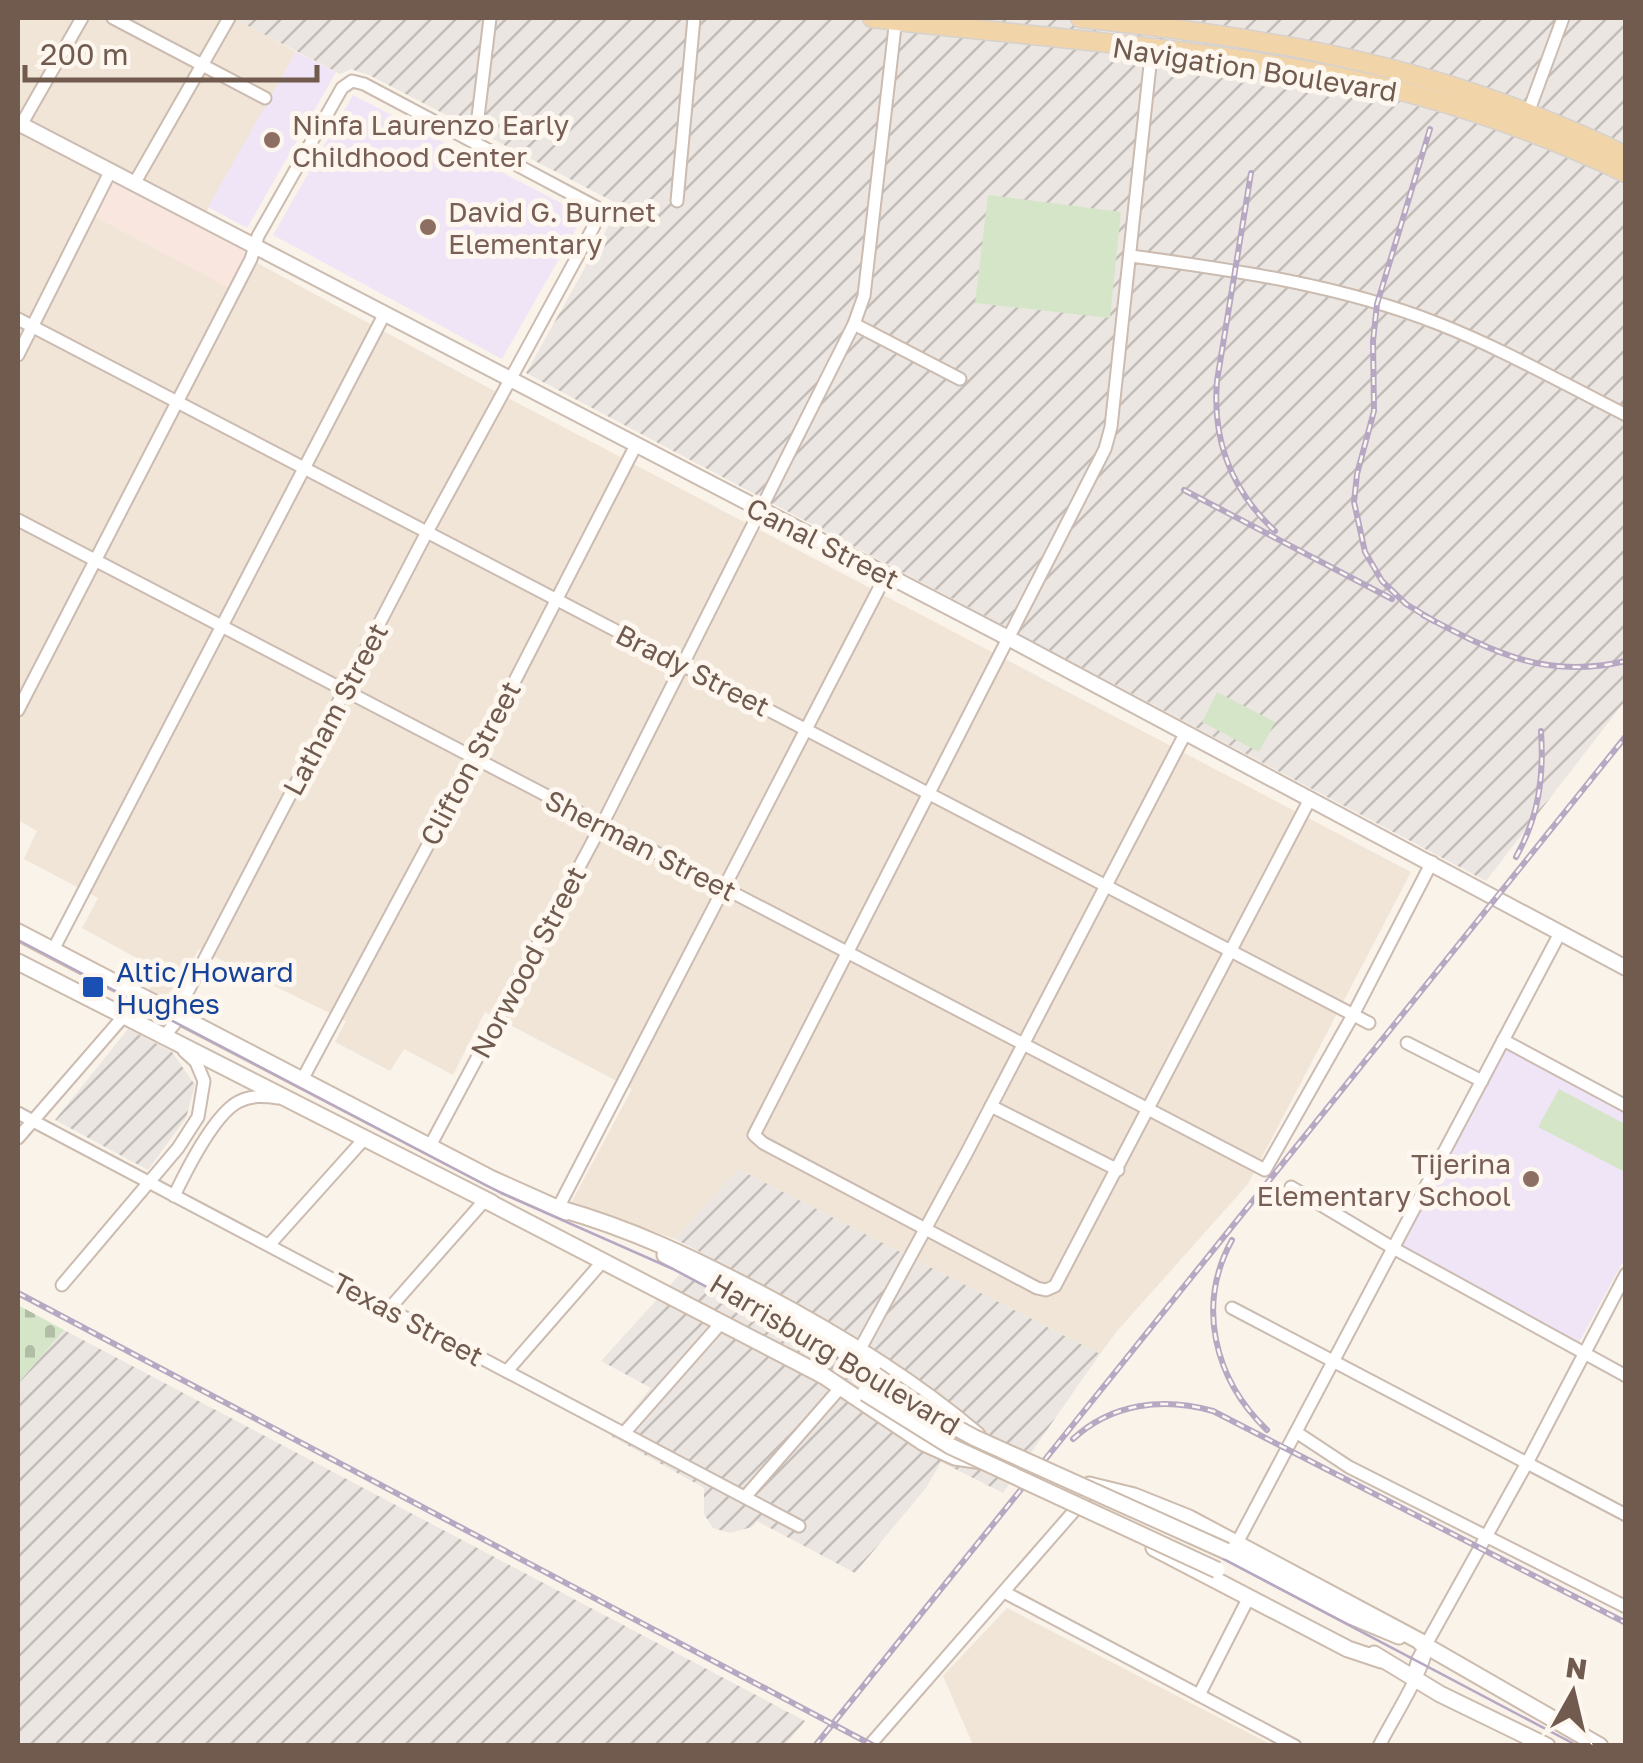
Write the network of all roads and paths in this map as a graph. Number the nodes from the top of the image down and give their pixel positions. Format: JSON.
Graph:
{"nodes":[{"id":1,"x":82,"y":18,"type":"edge"},
{"id":2,"x":113,"y":18,"type":"edge"},
{"id":3,"x":228,"y":18,"type":"edge"},
{"id":4,"x":490,"y":18,"type":"edge"},
{"id":5,"x":694,"y":18,"type":"edge"},
{"id":6,"x":872,"y":18,"type":"edge"},
{"id":7,"x":1080,"y":18,"type":"edge"},
{"id":8,"x":1563,"y":18,"type":"edge"},
{"id":9,"x":896,"y":19,"type":"edge"},
{"id":10,"x":1158,"y":26,"type":"junction"},
{"id":11,"x":1238,"y":36,"type":"junction"},
{"id":12,"x":1156,"y":50,"type":"junction"},
{"id":13,"x":1234,"y":60,"type":"junction"},
{"id":14,"x":202,"y":64,"type":"junction"},
{"id":15,"x":265,"y":98,"type":"dead end"},
{"id":16,"x":1528,"y":113,"type":"junction"},
{"id":17,"x":19,"y":124,"type":"edge"},
{"id":18,"x":1526,"y":133,"type":"junction"},
{"id":19,"x":474,"y":142,"type":"junction"},
{"id":20,"x":1603,"y":153,"type":"junction"},
{"id":21,"x":1626,"y":154,"type":"edge"},
{"id":22,"x":110,"y":172,"type":"junction"},
{"id":23,"x":1626,"y":173,"type":"edge"},
{"id":24,"x":1626,"y":181,"type":"edge"},
{"id":25,"x":134,"y":184,"type":"junction"},
{"id":26,"x":677,"y":201,"type":"dead end"},
{"id":27,"x":256,"y":247,"type":"junction"},
{"id":28,"x":1131,"y":256,"type":"junction"},
{"id":29,"x":384,"y":315,"type":"junction"},
{"id":30,"x":18,"y":319,"type":"edge"},
{"id":31,"x":854,"y":324,"type":"junction"},
{"id":32,"x":33,"y":327,"type":"junction"},
{"id":33,"x":18,"y":355,"type":"edge"},
{"id":34,"x":960,"y":379,"type":"dead end"},
{"id":35,"x":510,"y":380,"type":"junction"},
{"id":36,"x":178,"y":401,"type":"junction"},
{"id":37,"x":1626,"y":415,"type":"edge"},
{"id":38,"x":636,"y":445,"type":"junction"},
{"id":39,"x":304,"y":468,"type":"junction"},
{"id":40,"x":759,"y":510,"type":"junction"},
{"id":41,"x":18,"y":520,"type":"edge"},
{"id":42,"x":428,"y":532,"type":"junction"},
{"id":43,"x":96,"y":561,"type":"junction"},
{"id":44,"x":886,"y":575,"type":"junction"},
{"id":45,"x":556,"y":599,"type":"junction"},
{"id":46,"x":222,"y":627,"type":"junction"},
{"id":47,"x":1008,"y":638,"type":"junction"},
{"id":48,"x":684,"y":666,"type":"junction"},
{"id":49,"x":344,"y":692,"type":"junction"},
{"id":50,"x":18,"y":710,"type":"edge"},
{"id":51,"x":807,"y":729,"type":"junction"},
{"id":52,"x":1185,"y":734,"type":"junction"},
{"id":53,"x":472,"y":758,"type":"junction"},
{"id":54,"x":928,"y":792,"type":"junction"},
{"id":55,"x":1310,"y":799,"type":"junction"},
{"id":56,"x":602,"y":824,"type":"junction"},
{"id":57,"x":1432,"y":862,"type":"junction"},
{"id":58,"x":1105,"y":885,"type":"junction"},
{"id":59,"x":723,"y":888,"type":"junction"},
{"id":60,"x":18,"y":932,"type":"edge"},
{"id":61,"x":1560,"y":932,"type":"junction"},
{"id":62,"x":53,"y":950,"type":"junction"},
{"id":63,"x":1229,"y":950,"type":"junction"},
{"id":64,"x":846,"y":952,"type":"junction"},
{"id":65,"x":18,"y":962,"type":"edge"},
{"id":66,"x":1626,"y":968,"type":"edge"},
{"id":67,"x":176,"y":1014,"type":"junction"},
{"id":68,"x":1353,"y":1015,"type":"junction"},
{"id":69,"x":123,"y":1017,"type":"junction"},
{"id":70,"x":1369,"y":1023,"type":"dead end"},
{"id":71,"x":1503,"y":1040,"type":"junction"},
{"id":72,"x":170,"y":1042,"type":"junction"},
{"id":73,"x":1407,"y":1043,"type":"dead end"},
{"id":74,"x":1022,"y":1044,"type":"junction"},
{"id":75,"x":302,"y":1080,"type":"junction"},
{"id":76,"x":1482,"y":1081,"type":"junction"},
{"id":77,"x":285,"y":1099,"type":"junction"},
{"id":78,"x":992,"y":1106,"type":"junction"},
{"id":79,"x":1626,"y":1106,"type":"edge"},
{"id":80,"x":1148,"y":1109,"type":"junction"},
{"id":81,"x":18,"y":1112,"type":"edge"},
{"id":82,"x":33,"y":1121,"type":"junction"},
{"id":83,"x":18,"y":1138,"type":"edge"},
{"id":84,"x":364,"y":1138,"type":"junction"},
{"id":85,"x":430,"y":1146,"type":"junction"},
{"id":86,"x":1118,"y":1170,"type":"junction"},
{"id":87,"x":150,"y":1183,"type":"junction"},
{"id":88,"x":1291,"y":1187,"type":"dead end"},
{"id":89,"x":174,"y":1196,"type":"junction"},
{"id":90,"x":485,"y":1200,"type":"junction"},
{"id":91,"x":558,"y":1208,"type":"junction"},
{"id":92,"x":924,"y":1227,"type":"junction"},
{"id":93,"x":269,"y":1245,"type":"junction"},
{"id":94,"x":1393,"y":1248,"type":"junction"},
{"id":95,"x":603,"y":1262,"type":"junction"},
{"id":96,"x":1626,"y":1274,"type":"edge"},
{"id":97,"x":62,"y":1285,"type":"dead end"},
{"id":98,"x":1232,"y":1308,"type":"dead end"},
{"id":99,"x":389,"y":1309,"type":"junction"},
{"id":100,"x":722,"y":1322,"type":"junction"},
{"id":101,"x":860,"y":1350,"type":"junction"},
{"id":102,"x":1584,"y":1354,"type":"junction"},
{"id":103,"x":1334,"y":1362,"type":"junction"},
{"id":104,"x":507,"y":1372,"type":"junction"},
{"id":105,"x":1626,"y":1376,"type":"edge"},
{"id":106,"x":841,"y":1387,"type":"junction"},
{"id":107,"x":970,"y":1429,"type":"junction"},
{"id":108,"x":625,"y":1432,"type":"junction"},
{"id":109,"x":1296,"y":1432,"type":"junction"},
{"id":110,"x":955,"y":1456,"type":"junction"},
{"id":111,"x":1527,"y":1463,"type":"junction"},
{"id":112,"x":1092,"y":1486,"type":"junction"},
{"id":113,"x":745,"y":1497,"type":"junction"},
{"id":114,"x":1081,"y":1504,"type":"junction"},
{"id":115,"x":1626,"y":1515,"type":"edge"},
{"id":116,"x":799,"y":1526,"type":"dead end"},
{"id":117,"x":1486,"y":1534,"type":"junction"},
{"id":118,"x":1232,"y":1547,"type":"junction"},
{"id":119,"x":1004,"y":1592,"type":"junction"},
{"id":120,"x":1249,"y":1597,"type":"junction"},
{"id":121,"x":1626,"y":1607,"type":"edge"},
{"id":122,"x":1427,"y":1645,"type":"junction"},
{"id":123,"x":1381,"y":1660,"type":"junction"},
{"id":124,"x":1412,"y":1679,"type":"junction"},
{"id":125,"x":1199,"y":1695,"type":"junction"},
{"id":126,"x":870,"y":1746,"type":"edge"},
{"id":127,"x":1294,"y":1746,"type":"edge"},
{"id":128,"x":1379,"y":1746,"type":"edge"},
{"id":129,"x":1547,"y":1746,"type":"edge"},
{"id":130,"x":1600,"y":1746,"type":"edge"}],
"edges":[{"from":1,"to":17,"type":"street"},
{"from":2,"to":14,"type":"street"},
{"from":3,"to":14,"type":"street"},
{"from":4,"to":19,"type":"street"},
{"from":5,"to":26,"type":"street"},
{"from":6,"to":9,"type":"main road","name":"Navigation Boulevard"},
{"from":7,"to":10,"type":"main road","name":"Navigation Boulevard"},
{"from":8,"to":16,"type":"street"},
{"from":9,"to":12,"type":"main road","name":"Navigation Boulevard"},
{"from":9,"to":31,"type":"street","name":"Norwood Street"},
{"from":10,"to":11,"type":"main road","name":"Navigation Boulevard"},
{"from":10,"to":12,"type":"street"},
{"from":11,"to":13,"type":"main road"},
{"from":11,"to":16,"type":"main road","name":"Navigation Boulevard"},
{"from":12,"to":13,"type":"main road","name":"Navigation Boulevard"},
{"from":12,"to":28,"type":"street"},
{"from":13,"to":18,"type":"main road","name":"Navigation Boulevard"},
{"from":14,"to":15,"type":"street"},
{"from":14,"to":25,"type":"street"},
{"from":16,"to":18,"type":"main road"},
{"from":16,"to":20,"type":"main road","name":"Navigation Boulevard"},
{"from":17,"to":22,"type":"street","name":"Canal Street"},
{"from":18,"to":20,"type":"main road","name":"Navigation Boulevard"},
{"from":19,"to":27,"type":"street"},
{"from":19,"to":35,"type":"street","name":"Latham Street"},
{"from":20,"to":21,"type":"main road","name":"Navigation Boulevard"},
{"from":20,"to":23,"type":"main road","name":"Navigation Boulevard"},
{"from":20,"to":24,"type":"main road"},
{"from":22,"to":25,"type":"street","name":"Canal Street"},
{"from":22,"to":32,"type":"street"},
{"from":25,"to":27,"type":"street","name":"Canal Street"},
{"from":27,"to":29,"type":"street","name":"Canal Street"},
{"from":27,"to":36,"type":"street"},
{"from":28,"to":37,"type":"street"},
{"from":28,"to":47,"type":"street"},
{"from":29,"to":35,"type":"street","name":"Canal Street"},
{"from":29,"to":39,"type":"street"},
{"from":30,"to":32,"type":"street","name":"Brady Street"},
{"from":31,"to":34,"type":"street"},
{"from":31,"to":40,"type":"street","name":"Norwood Street"},
{"from":32,"to":33,"type":"street"},
{"from":32,"to":36,"type":"street","name":"Brady Street"},
{"from":35,"to":38,"type":"street","name":"Canal Street"},
{"from":35,"to":42,"type":"street","name":"Latham Street"},
{"from":36,"to":39,"type":"street","name":"Brady Street"},
{"from":36,"to":43,"type":"street"},
{"from":38,"to":40,"type":"street","name":"Canal Street"},
{"from":38,"to":45,"type":"street","name":"Clifton Street"},
{"from":39,"to":42,"type":"street","name":"Brady Street"},
{"from":39,"to":46,"type":"street"},
{"from":40,"to":44,"type":"street","name":"Canal Street"},
{"from":40,"to":48,"type":"street","name":"Norwood Street"},
{"from":41,"to":43,"type":"street","name":"Sherman Street"},
{"from":42,"to":45,"type":"street","name":"Brady Street"},
{"from":42,"to":49,"type":"street","name":"Latham Street"},
{"from":43,"to":46,"type":"street","name":"Sherman Street"},
{"from":43,"to":50,"type":"street"},
{"from":44,"to":47,"type":"street","name":"Canal Street"},
{"from":44,"to":51,"type":"street"},
{"from":45,"to":48,"type":"street","name":"Brady Street"},
{"from":45,"to":53,"type":"street","name":"Clifton Street"},
{"from":46,"to":49,"type":"street","name":"Sherman Street"},
{"from":46,"to":62,"type":"street"},
{"from":47,"to":52,"type":"street","name":"Canal Street"},
{"from":47,"to":54,"type":"street"},
{"from":48,"to":51,"type":"street","name":"Brady Street"},
{"from":48,"to":56,"type":"street","name":"Norwood Street"},
{"from":49,"to":53,"type":"street","name":"Sherman Street"},
{"from":49,"to":67,"type":"street","name":"Latham Street"},
{"from":51,"to":54,"type":"street","name":"Brady Street"},
{"from":51,"to":59,"type":"street"},
{"from":52,"to":55,"type":"street","name":"Canal Street"},
{"from":52,"to":58,"type":"street"},
{"from":53,"to":56,"type":"street","name":"Sherman Street"},
{"from":53,"to":75,"type":"street","name":"Clifton Street"},
{"from":54,"to":58,"type":"street","name":"Brady Street"},
{"from":54,"to":64,"type":"street"},
{"from":55,"to":57,"type":"street","name":"Canal Street"},
{"from":55,"to":63,"type":"street"},
{"from":56,"to":59,"type":"street","name":"Sherman Street"},
{"from":56,"to":85,"type":"street","name":"Norwood Street"},
{"from":57,"to":61,"type":"street","name":"Canal Street"},
{"from":57,"to":68,"type":"street"},
{"from":58,"to":63,"type":"street","name":"Brady Street"},
{"from":58,"to":74,"type":"street"},
{"from":59,"to":64,"type":"street","name":"Sherman Street"},
{"from":59,"to":91,"type":"street"},
{"from":60,"to":62,"type":"main road","name":"Harrisburg Boulevard"},
{"from":61,"to":66,"type":"street","name":"Canal Street"},
{"from":61,"to":71,"type":"street"},
{"from":62,"to":67,"type":"main road","name":"Harrisburg Boulevard"},
{"from":63,"to":68,"type":"street","name":"Brady Street"},
{"from":63,"to":80,"type":"street"},
{"from":64,"to":74,"type":"street","name":"Sherman Street"},
{"from":64,"to":92,"type":"street"},
{"from":65,"to":69,"type":"main road","name":"Harrisburg Boulevard"},
{"from":67,"to":72,"type":"street","name":"Latham Street"},
{"from":67,"to":75,"type":"main road","name":"Harrisburg Boulevard"},
{"from":68,"to":70,"type":"street","name":"Brady Street"},
{"from":68,"to":80,"type":"street","name":"Sherman Street"},
{"from":69,"to":72,"type":"main road","name":"Harrisburg Boulevard"},
{"from":69,"to":82,"type":"street"},
{"from":71,"to":76,"type":"street"},
{"from":71,"to":79,"type":"street"},
{"from":72,"to":77,"type":"main road","name":"Harrisburg Boulevard"},
{"from":72,"to":87,"type":"street"},
{"from":73,"to":76,"type":"street"},
{"from":74,"to":78,"type":"street"},
{"from":74,"to":80,"type":"street","name":"Sherman Street"},
{"from":75,"to":85,"type":"main road","name":"Harrisburg Boulevard"},
{"from":76,"to":94,"type":"street"},
{"from":77,"to":84,"type":"main road","name":"Harrisburg Boulevard"},
{"from":77,"to":89,"type":"street"},
{"from":78,"to":86,"type":"street"},
{"from":78,"to":92,"type":"street"},
{"from":80,"to":86,"type":"street"},
{"from":81,"to":82,"type":"street","name":"Texas Street"},
{"from":82,"to":83,"type":"street"},
{"from":82,"to":87,"type":"street","name":"Texas Street"},
{"from":84,"to":90,"type":"main road","name":"Harrisburg Boulevard"},
{"from":84,"to":93,"type":"street"},
{"from":85,"to":91,"type":"main road","name":"Harrisburg Boulevard"},
{"from":86,"to":92,"type":"street"},
{"from":87,"to":89,"type":"street","name":"Texas Street"},
{"from":87,"to":97,"type":"street"},
{"from":88,"to":94,"type":"street"},
{"from":89,"to":93,"type":"street","name":"Texas Street"},
{"from":90,"to":95,"type":"main road"},
{"from":90,"to":99,"type":"street"},
{"from":90,"to":123,"type":"main road","name":"Harrisburg Boulevard","bridge":true},
{"from":91,"to":101,"type":"main road"},
{"from":91,"to":118,"type":"main road","name":"Harrisburg Boulevard","bridge":true},
{"from":92,"to":101,"type":"street"},
{"from":93,"to":99,"type":"street","name":"Texas Street"},
{"from":94,"to":102,"type":"street"},
{"from":94,"to":103,"type":"street"},
{"from":95,"to":100,"type":"main road"},
{"from":95,"to":104,"type":"street"},
{"from":96,"to":102,"type":"street"},
{"from":98,"to":103,"type":"street"},
{"from":99,"to":104,"type":"street","name":"Texas Street"},
{"from":100,"to":106,"type":"main road"},
{"from":100,"to":108,"type":"street"},
{"from":101,"to":107,"type":"main road"},
{"from":102,"to":105,"type":"street"},
{"from":102,"to":111,"type":"street"},
{"from":103,"to":109,"type":"street"},
{"from":103,"to":111,"type":"street"},
{"from":104,"to":108,"type":"street","name":"Texas Street"},
{"from":106,"to":110,"type":"main road"},
{"from":106,"to":113,"type":"street"},
{"from":107,"to":110,"type":"main road"},
{"from":107,"to":112,"type":"main road"},
{"from":108,"to":113,"type":"street","name":"Texas Street"},
{"from":109,"to":117,"type":"street"},
{"from":109,"to":118,"type":"street"},
{"from":110,"to":114,"type":"main road"},
{"from":111,"to":115,"type":"street"},
{"from":111,"to":117,"type":"street"},
{"from":112,"to":114,"type":"street"},
{"from":112,"to":118,"type":"main road"},
{"from":113,"to":116,"type":"street","name":"Texas Street"},
{"from":114,"to":119,"type":"street"},
{"from":114,"to":120,"type":"main road"},
{"from":117,"to":121,"type":"street"},
{"from":117,"to":122,"type":"street"},
{"from":118,"to":122,"type":"main road","name":"Harrisburg Boulevard"},
{"from":119,"to":125,"type":"street"},
{"from":119,"to":126,"type":"street"},
{"from":120,"to":123,"type":"main road"},
{"from":120,"to":125,"type":"street"},
{"from":122,"to":124,"type":"street"},
{"from":122,"to":130,"type":"main road","name":"Harrisburg Boulevard"},
{"from":123,"to":124,"type":"main road","name":"Harrisburg Boulevard"},
{"from":124,"to":128,"type":"street"},
{"from":124,"to":129,"type":"main road","name":"Harrisburg Boulevard"},
{"from":125,"to":127,"type":"street"}]}
